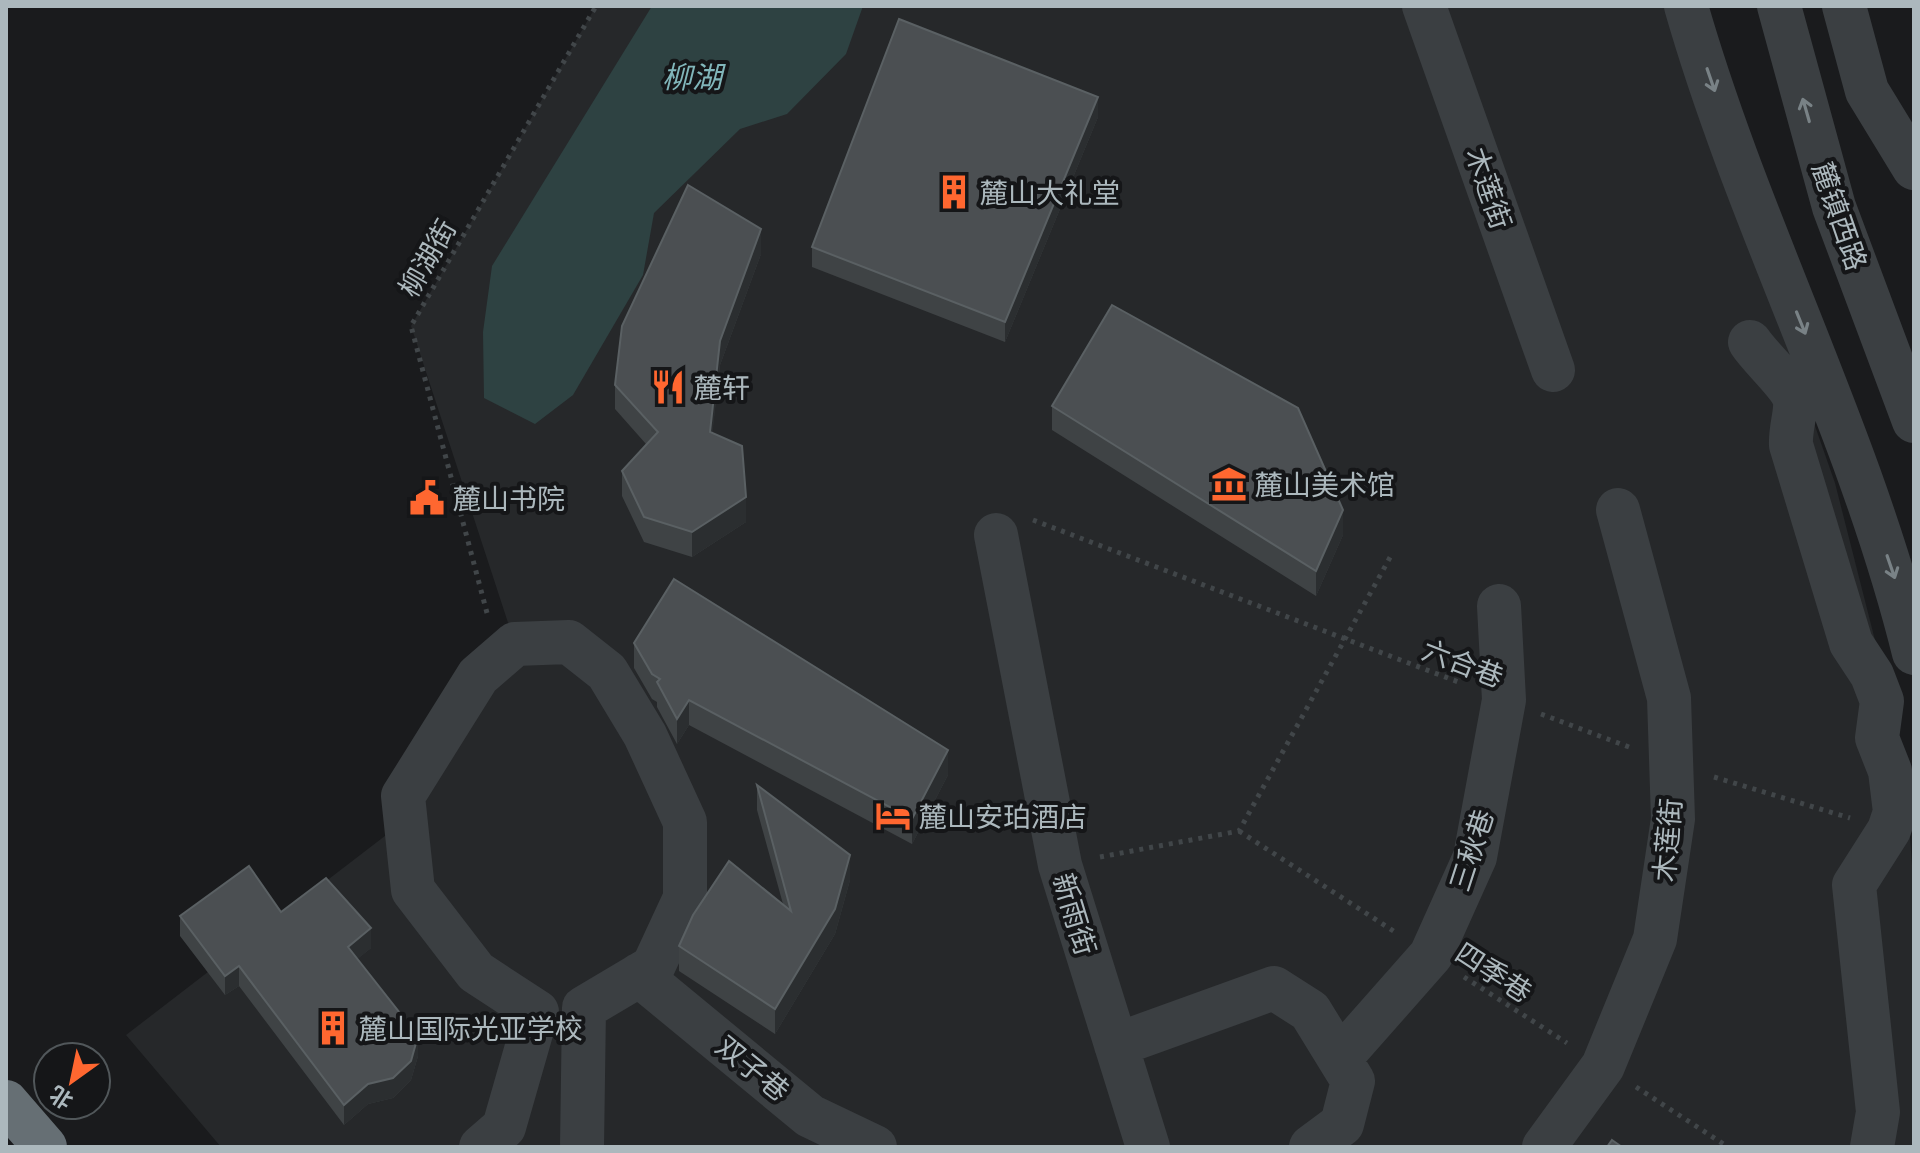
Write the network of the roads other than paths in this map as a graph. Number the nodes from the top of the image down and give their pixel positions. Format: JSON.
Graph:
{"nodes":[{"id":1,"x":1424,"y":6,"type":"edge"},
{"id":2,"x":1686,"y":6,"type":"edge"},
{"id":3,"x":1779,"y":6,"type":"edge"},
{"id":4,"x":1844,"y":6,"type":"edge"},
{"id":5,"x":1914,"y":168,"type":"edge"},
{"id":6,"x":1750,"y":342,"type":"dead end"},
{"id":7,"x":1553,"y":370,"type":"dead end"},
{"id":8,"x":1914,"y":421,"type":"edge"},
{"id":9,"x":1618,"y":510,"type":"dead end"},
{"id":10,"x":1012,"y":527,"type":"road end"},
{"id":11,"x":1499,"y":606,"type":"dead end"},
{"id":12,"x":1914,"y":653,"type":"edge"},
{"id":13,"x":639,"y":975,"type":"junction"},
{"id":14,"x":1116,"y":1045,"type":"junction"},
{"id":15,"x":1341,"y":1057,"type":"junction"},
{"id":16,"x":6,"y":1102,"type":"edge"},
{"id":17,"x":1145,"y":1146,"type":"edge"},
{"id":18,"x":45,"y":1147,"type":"edge"},
{"id":19,"x":481,"y":1147,"type":"edge"},
{"id":20,"x":582,"y":1147,"type":"edge"},
{"id":21,"x":875,"y":1147,"type":"edge"},
{"id":22,"x":1311,"y":1147,"type":"edge"},
{"id":23,"x":1544,"y":1147,"type":"edge"},
{"id":24,"x":1872,"y":1147,"type":"edge"}],
"edges":[{"from":1,"to":7,"type":"street","name":"木莲街"},
{"from":2,"to":12,"type":"street","one_way":true},
{"from":8,"to":3,"type":"street","name":"麓镇西路","one_way":true},
{"from":4,"to":5,"type":"street"},
{"from":6,"to":24,"type":"street"},
{"from":9,"to":23,"type":"street","name":"木莲街"},
{"from":10,"to":14,"type":"street","name":"新雨街"},
{"from":11,"to":15,"type":"street","name":"三秋巷"},
{"from":13,"to":19,"type":"street"},
{"from":13,"to":20,"type":"street"},
{"from":13,"to":21,"type":"street","name":"双子巷"},
{"from":14,"to":15,"type":"street"},
{"from":14,"to":17,"type":"street","name":"新雨街"},
{"from":15,"to":22,"type":"street"},
{"from":16,"to":18,"type":"highway"}]}
